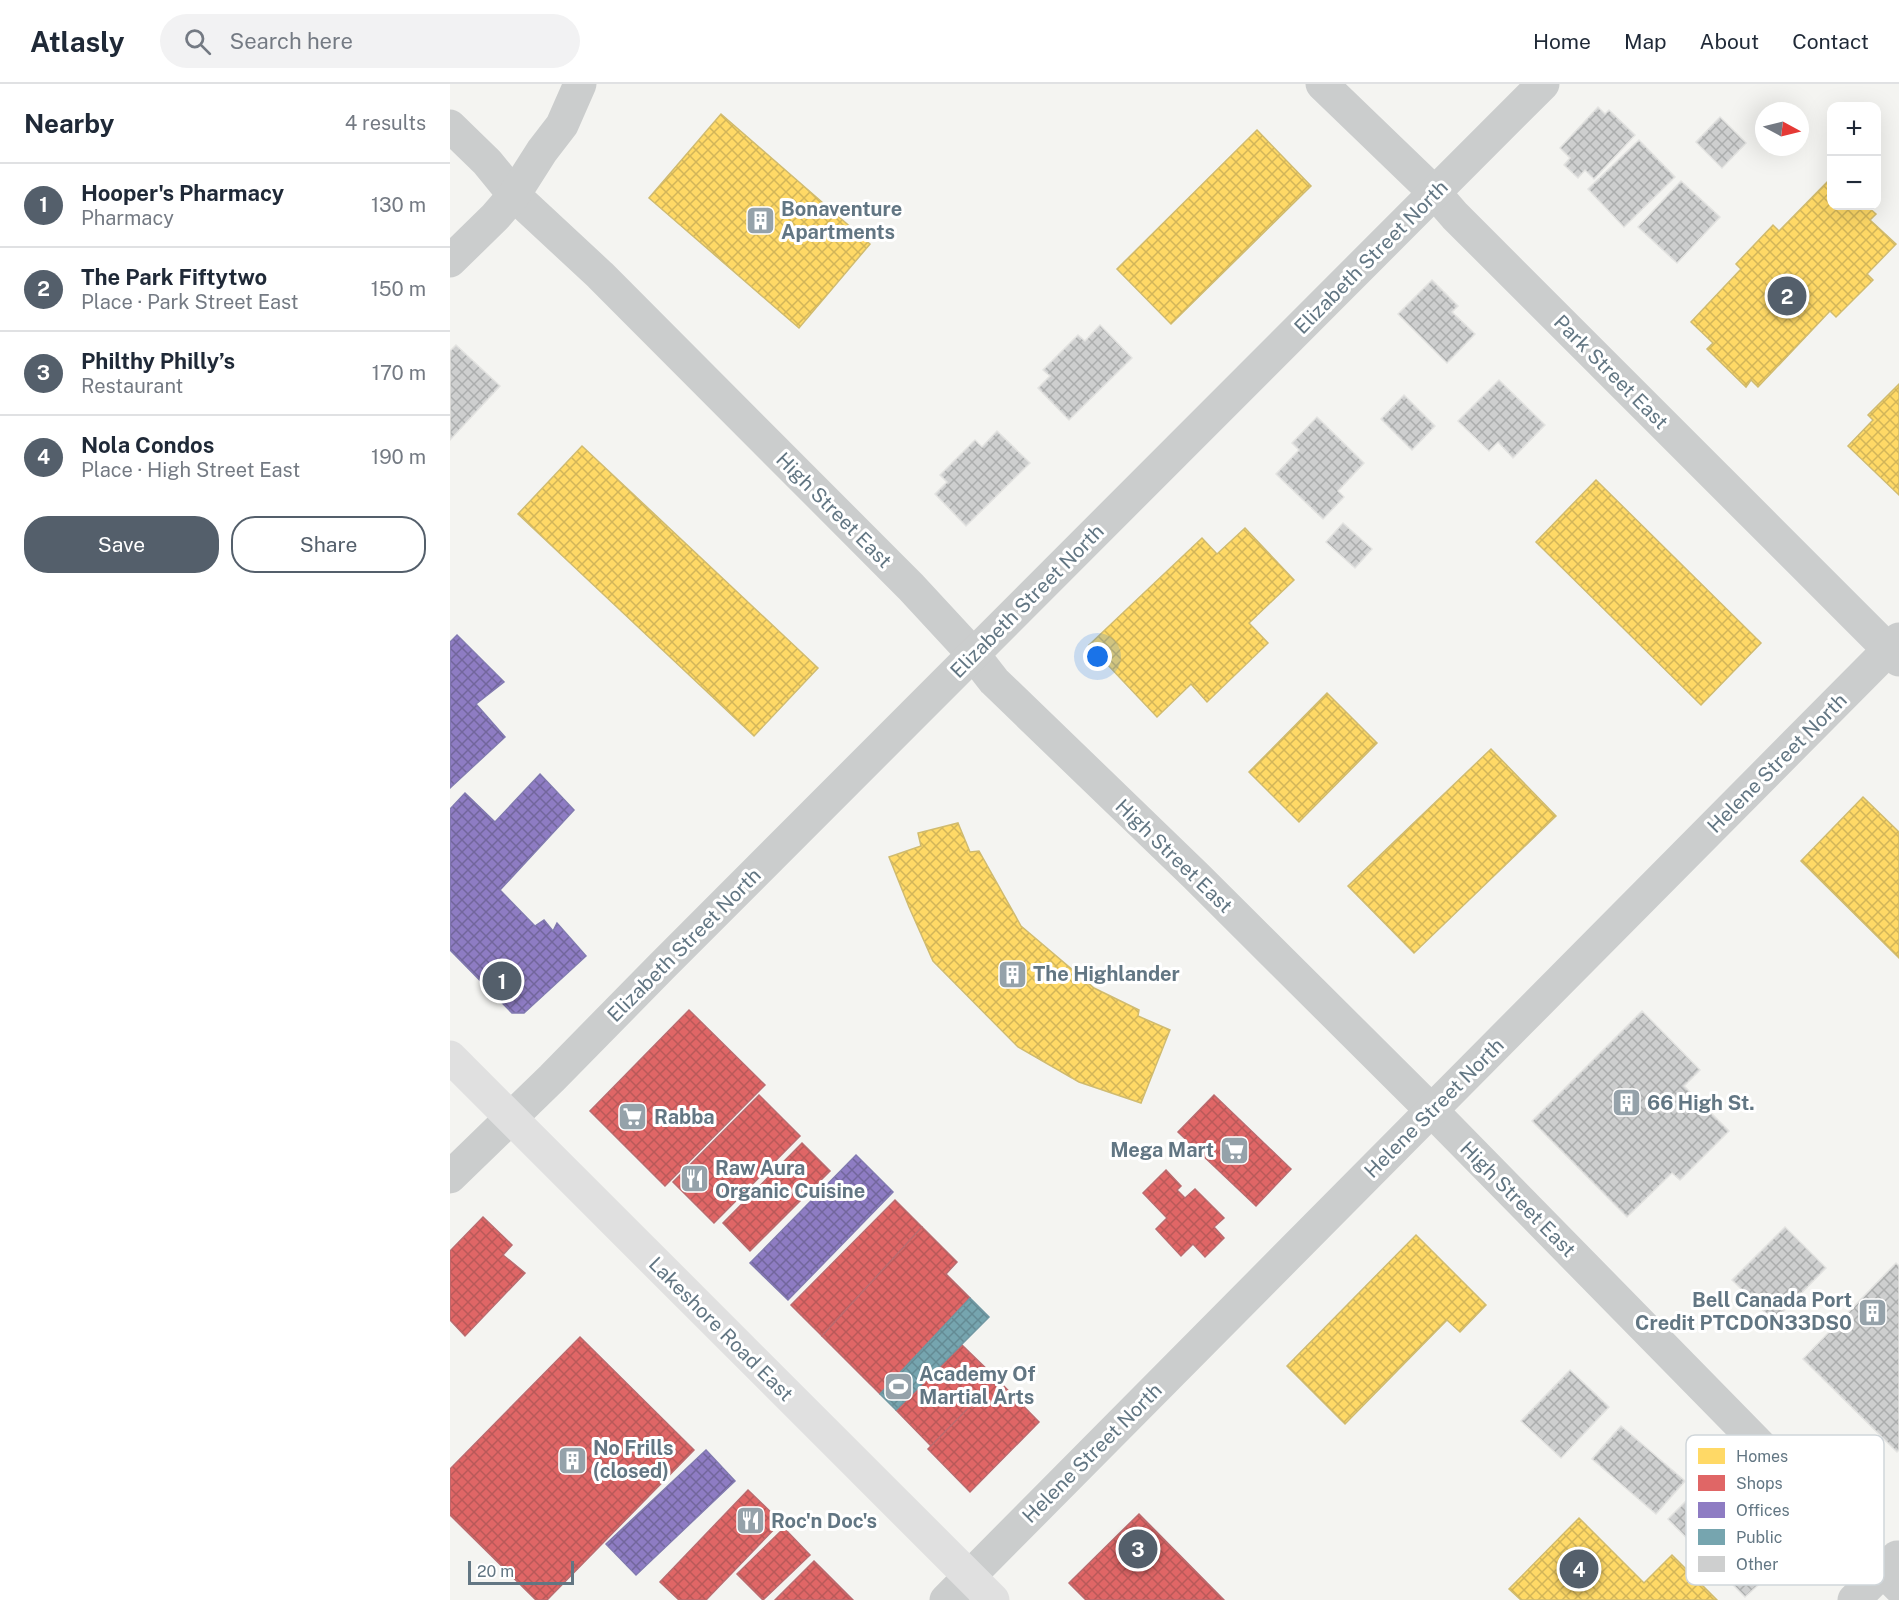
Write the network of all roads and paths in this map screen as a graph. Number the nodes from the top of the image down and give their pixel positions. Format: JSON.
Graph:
{"nodes":[{"id":1,"x":580,"y":84,"type":"edge"},
{"id":2,"x":1322,"y":84,"type":"edge"},
{"id":3,"x":1543,"y":84,"type":"edge"},
{"id":4,"x":450,"y":126,"type":"edge"},
{"id":5,"x":1435,"y":193,"type":"junction"},
{"id":6,"x":514,"y":195,"type":"junction"},
{"id":7,"x":450,"y":261,"type":"edge"},
{"id":8,"x":1896,"y":650,"type":"edge"},
{"id":9,"x":973,"y":654,"type":"junction"},
{"id":10,"x":450,"y":1057,"type":"edge"},
{"id":11,"x":1432,"y":1111,"type":"junction"},
{"id":12,"x":510,"y":1117,"type":"junction"},
{"id":13,"x":450,"y":1177,"type":"edge"},
{"id":14,"x":1757,"y":1435,"type":"edge"},
{"id":15,"x":970,"y":1577,"type":"junction"},
{"id":16,"x":1875,"y":1585,"type":"edge"},
{"id":17,"x":946,"y":1600,"type":"edge"},
{"id":18,"x":993,"y":1600,"type":"edge"},
{"id":19,"x":1854,"y":1600,"type":"edge"}],
"edges":[{"from":1,"to":6,"type":"street"},
{"from":2,"to":5,"type":"street","name":"Park Street East"},
{"from":3,"to":5,"type":"street","name":"Elizabeth Street North"},
{"from":4,"to":6,"type":"street","name":"High Street East"},
{"from":5,"to":8,"type":"street","name":"Park Street East"},
{"from":5,"to":9,"type":"street","name":"Elizabeth Street North"},
{"from":6,"to":7,"type":"street"},
{"from":6,"to":9,"type":"street","name":"High Street East"},
{"from":8,"to":11,"type":"street","name":"Helene Street North"},
{"from":9,"to":11,"type":"street","name":"High Street East"},
{"from":9,"to":12,"type":"street","name":"Elizabeth Street North"},
{"from":10,"to":12,"type":"main road","name":"Lakeshore Road East"},
{"from":11,"to":14,"type":"street","name":"High Street East"},
{"from":11,"to":15,"type":"street","name":"Helene Street North"},
{"from":12,"to":13,"type":"street","name":"Elizabeth Street North"},
{"from":12,"to":15,"type":"main road","name":"Lakeshore Road East"},
{"from":15,"to":17,"type":"street","name":"Helene Street North"},
{"from":15,"to":18,"type":"main road","name":"Lakeshore Road East"},
{"from":16,"to":19,"type":"street"}]}
